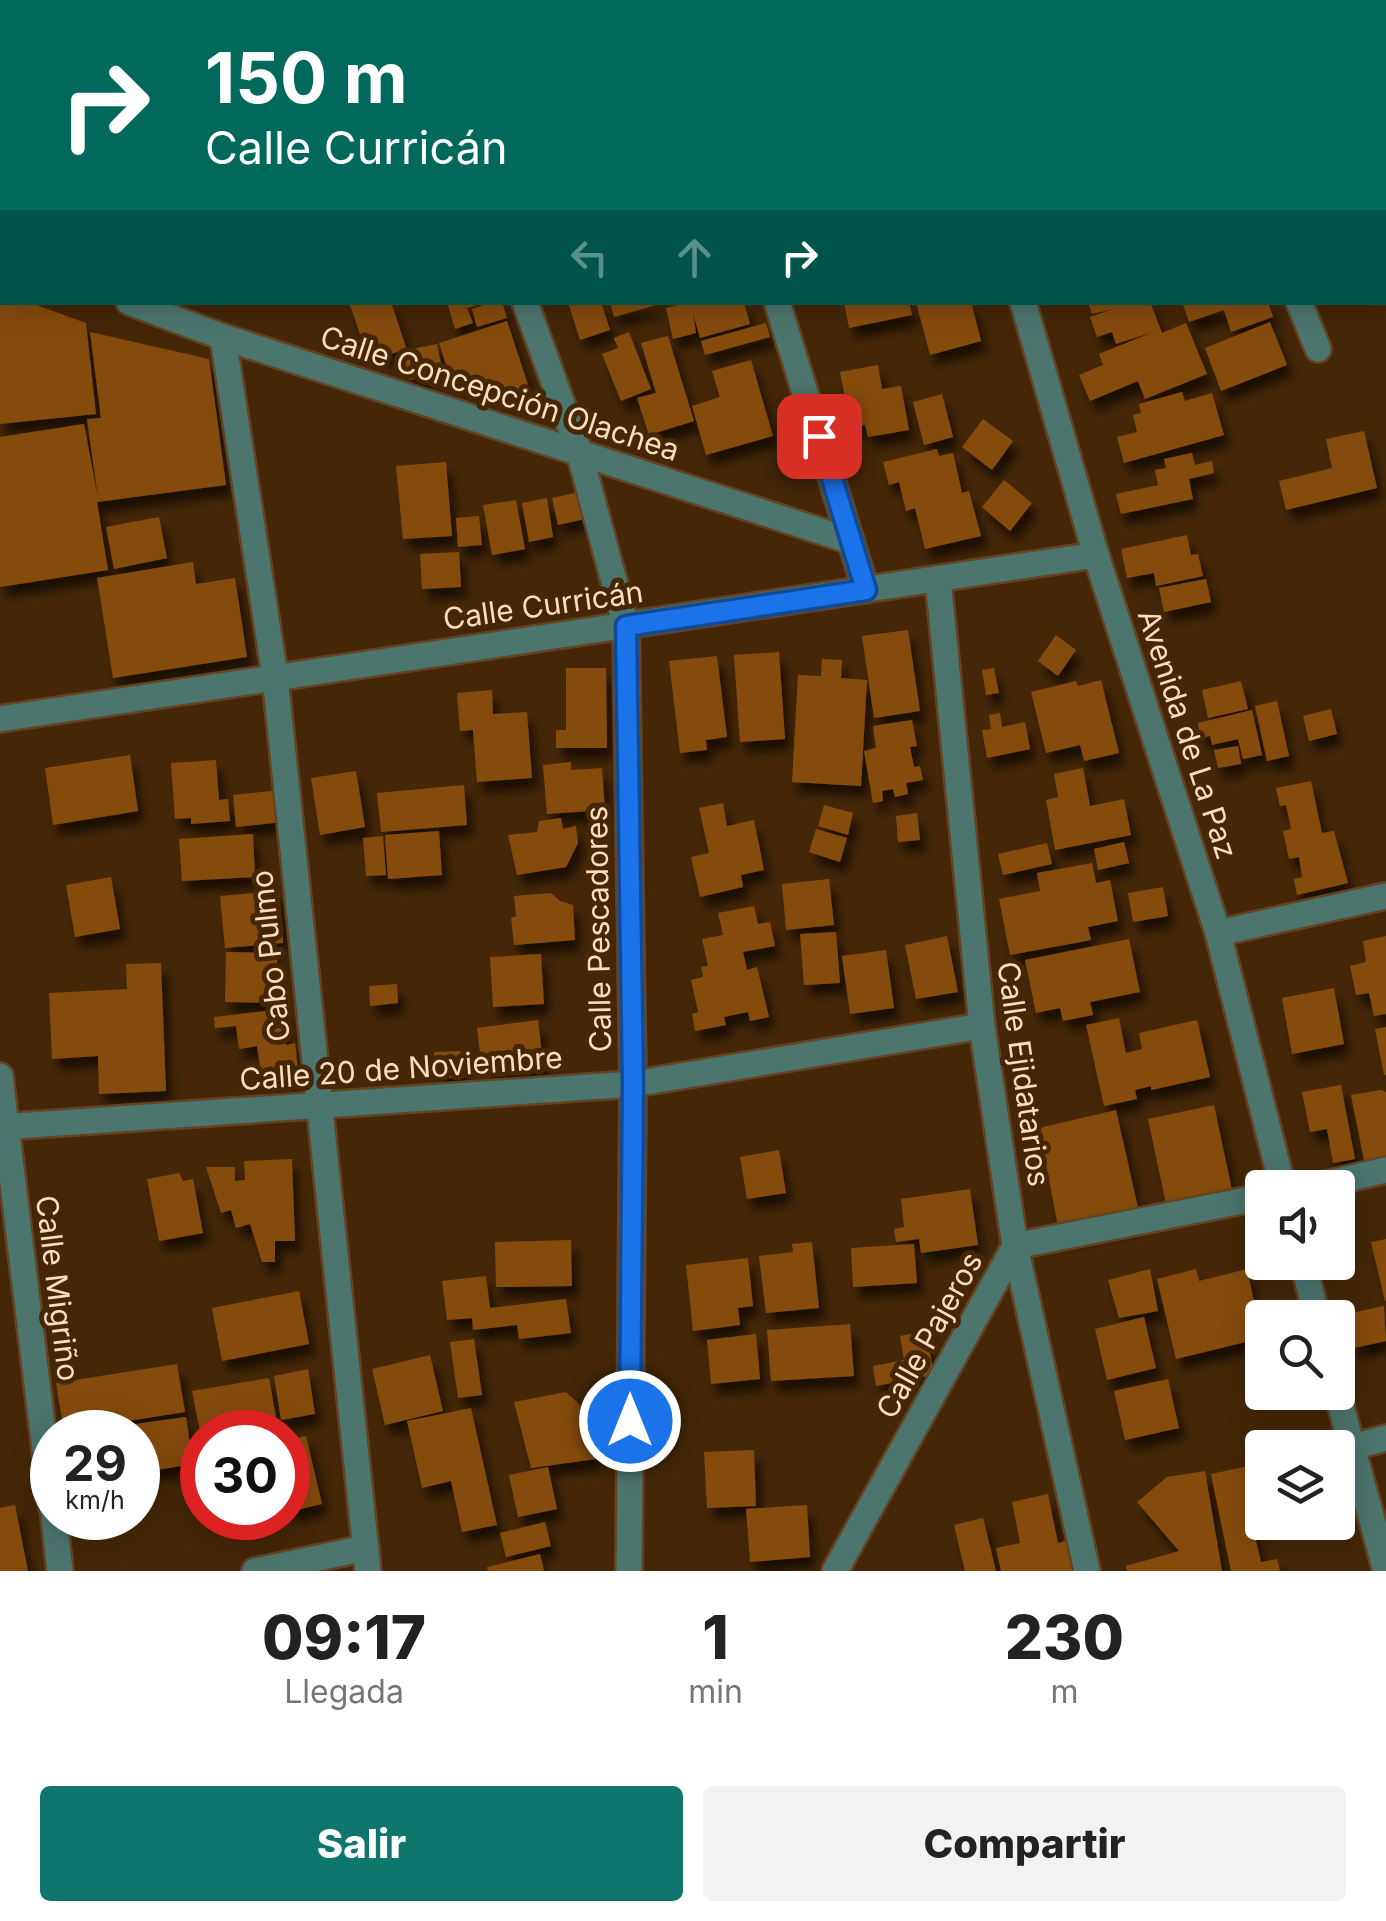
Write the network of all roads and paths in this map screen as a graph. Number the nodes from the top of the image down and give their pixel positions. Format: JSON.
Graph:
{"nodes":[{"id":1,"x":145,"y":305,"type":"edge"},
{"id":2,"x":526,"y":305,"type":"edge"},
{"id":3,"x":779,"y":305,"type":"edge"},
{"id":4,"x":1024,"y":305,"type":"edge"},
{"id":5,"x":1300,"y":305,"type":"edge"},
{"id":6,"x":188,"y":313,"type":"edge"},
{"id":7,"x":223,"y":337,"type":"junction"},
{"id":8,"x":1318,"y":349,"type":"dead end"},
{"id":9,"x":578,"y":452,"type":"junction"},
{"id":10,"x":851,"y":542,"type":"junction"},
{"id":11,"x":1096,"y":555,"type":"junction"},
{"id":12,"x":938,"y":580,"type":"junction"},
{"id":13,"x":866,"y":590,"type":"junction"},
{"id":14,"x":626,"y":626,"type":"junction"},
{"id":15,"x":275,"y":677,"type":"junction"},
{"id":16,"x":0,"y":719,"type":"edge"},
{"id":17,"x":1386,"y":896,"type":"edge"},
{"id":18,"x":1218,"y":932,"type":"junction"},
{"id":19,"x":982,"y":1026,"type":"junction"},
{"id":20,"x":0,"y":1076,"type":"edge"},
{"id":21,"x":633,"y":1084,"type":"junction"},
{"id":22,"x":318,"y":1106,"type":"junction"},
{"id":23,"x":3,"y":1127,"type":"edge"},
{"id":24,"x":1278,"y":1170,"type":"edge"},
{"id":25,"x":1386,"y":1170,"type":"edge"},
{"id":26,"x":1355,"y":1177,"type":"edge"},
{"id":27,"x":1245,"y":1200,"type":"edge"},
{"id":28,"x":1015,"y":1246,"type":"junction"},
{"id":29,"x":39,"y":1410,"type":"edge"},
{"id":30,"x":1386,"y":1438,"type":"edge"},
{"id":31,"x":1355,"y":1446,"type":"edge"},
{"id":32,"x":1355,"y":1458,"type":"edge"},
{"id":33,"x":56,"y":1540,"type":"edge"},
{"id":34,"x":367,"y":1559,"type":"edge"},
{"id":35,"x":60,"y":1571,"type":"edge"},
{"id":36,"x":256,"y":1571,"type":"edge"},
{"id":37,"x":629,"y":1571,"type":"edge"},
{"id":38,"x":835,"y":1571,"type":"edge"},
{"id":39,"x":1087,"y":1571,"type":"edge"},
{"id":40,"x":1386,"y":1571,"type":"edge"}],
"edges":[{"from":1,"to":6,"type":"street","name":"Calle Concepción Olachea"},
{"from":2,"to":9,"type":"street","name":"Calle Pescadores"},
{"from":3,"to":10,"type":"street"},
{"from":4,"to":11,"type":"street","name":"Avenida de La Paz"},
{"from":5,"to":8,"type":"street"},
{"from":6,"to":7,"type":"street","name":"Calle Concepción Olachea"},
{"from":7,"to":9,"type":"street","name":"Calle Concepción Olachea"},
{"from":7,"to":15,"type":"street","name":"Cabo Pulmo"},
{"from":9,"to":10,"type":"street","name":"Calle Concepción Olachea"},
{"from":9,"to":14,"type":"street","name":"Calle Pescadores"},
{"from":10,"to":13,"type":"street"},
{"from":11,"to":12,"type":"street","name":"Calle Curricán"},
{"from":11,"to":18,"type":"street","name":"Avenida de La Paz"},
{"from":12,"to":13,"type":"street","name":"Calle Curricán"},
{"from":12,"to":19,"type":"street","name":"Calle Ejidatarios"},
{"from":13,"to":14,"type":"street","name":"Calle Curricán"},
{"from":14,"to":15,"type":"street","name":"Calle Curricán"},
{"from":14,"to":21,"type":"street","name":"Calle Pescadores"},
{"from":15,"to":16,"type":"street","name":"Calle Curricán"},
{"from":15,"to":22,"type":"street","name":"Cabo Pulmo"},
{"from":17,"to":18,"type":"street"},
{"from":18,"to":24,"type":"street","name":"Avenida de La Paz"},
{"from":19,"to":21,"type":"street","name":"Calle 20 de Noviembre"},
{"from":19,"to":28,"type":"street","name":"Calle Ejidatarios"},
{"from":20,"to":23,"type":"street","name":"Calle Migriño"},
{"from":21,"to":22,"type":"street","name":"Calle 20 de Noviembre"},
{"from":21,"to":37,"type":"street","name":"Calle Pescadores"},
{"from":22,"to":23,"type":"street","name":"Calle 20 de Noviembre"},
{"from":22,"to":34,"type":"street","name":"Cabo Pulmo"},
{"from":23,"to":29,"type":"street","name":"Calle Migriño"},
{"from":25,"to":26,"type":"street"},
{"from":27,"to":28,"type":"street","name":"Calle Pajeros"},
{"from":28,"to":38,"type":"street","name":"Calle Pajeros"},
{"from":28,"to":39,"type":"street","name":"Calle Ejidatarios"},
{"from":30,"to":31,"type":"street"},
{"from":32,"to":40,"type":"street"},
{"from":33,"to":35,"type":"street"},
{"from":34,"to":36,"type":"street"}]}
